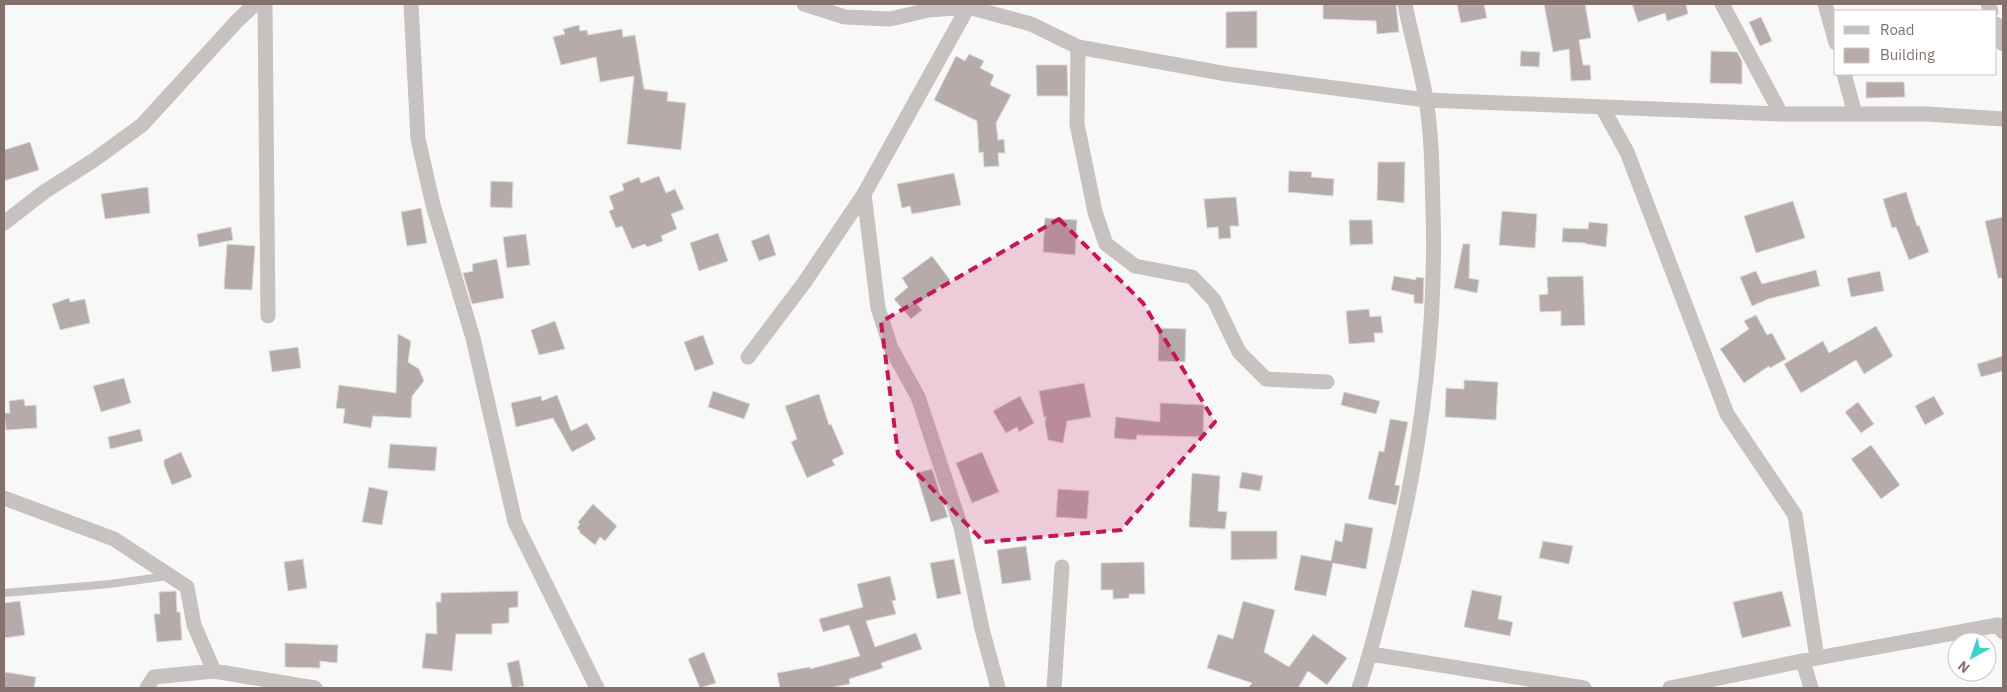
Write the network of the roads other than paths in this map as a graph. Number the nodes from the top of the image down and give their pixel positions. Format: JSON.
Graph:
{"nodes":[{"id":1,"x":255,"y":4,"type":"edge"},
{"id":2,"x":265,"y":4,"type":"edge"},
{"id":3,"x":411,"y":4,"type":"edge"},
{"id":4,"x":804,"y":4,"type":"edge"},
{"id":5,"x":1405,"y":4,"type":"edge"},
{"id":6,"x":1722,"y":4,"type":"edge"},
{"id":7,"x":1825,"y":4,"type":"edge"},
{"id":8,"x":968,"y":7,"type":"junction"},
{"id":9,"x":1997,"y":27,"type":"edge"},
{"id":10,"x":1834,"y":36,"type":"edge"},
{"id":11,"x":2003,"y":44,"type":"edge"},
{"id":12,"x":1078,"y":47,"type":"junction"},
{"id":13,"x":1844,"y":75,"type":"edge"},
{"id":14,"x":1426,"y":100,"type":"junction"},
{"id":15,"x":1602,"y":107,"type":"junction"},
{"id":16,"x":1781,"y":114,"type":"junction"},
{"id":17,"x":1855,"y":114,"type":"junction"},
{"id":18,"x":2003,"y":119,"type":"edge"},
{"id":19,"x":864,"y":194,"type":"junction"},
{"id":20,"x":4,"y":223,"type":"edge"},
{"id":21,"x":268,"y":316,"type":"dead end"},
{"id":22,"x":748,"y":357,"type":"dead end"},
{"id":23,"x":1328,"y":382,"type":"dead end"},
{"id":24,"x":4,"y":498,"type":"edge"},
{"id":25,"x":1062,"y":567,"type":"dead end"},
{"id":26,"x":170,"y":576,"type":"junction"},
{"id":27,"x":4,"y":593,"type":"edge"},
{"id":28,"x":2003,"y":632,"type":"edge"},
{"id":29,"x":1370,"y":654,"type":"junction"},
{"id":30,"x":1810,"y":660,"type":"junction"},
{"id":31,"x":214,"y":671,"type":"junction"},
{"id":32,"x":147,"y":688,"type":"edge"},
{"id":33,"x":315,"y":688,"type":"edge"},
{"id":34,"x":597,"y":688,"type":"edge"},
{"id":35,"x":998,"y":688,"type":"edge"},
{"id":36,"x":1054,"y":688,"type":"edge"},
{"id":37,"x":1359,"y":688,"type":"edge"},
{"id":38,"x":1584,"y":688,"type":"edge"},
{"id":39,"x":1670,"y":688,"type":"edge"},
{"id":40,"x":1811,"y":688,"type":"edge"}],
"edges":[{"from":1,"to":20,"type":"street"},
{"from":2,"to":21,"type":"street"},
{"from":3,"to":34,"type":"street"},
{"from":4,"to":8,"type":"street"},
{"from":5,"to":14,"type":"street"},
{"from":6,"to":16,"type":"street"},
{"from":7,"to":10,"type":"street"},
{"from":8,"to":12,"type":"street"},
{"from":8,"to":19,"type":"street"},
{"from":9,"to":11,"type":"street"},
{"from":12,"to":14,"type":"street"},
{"from":12,"to":23,"type":"street"},
{"from":13,"to":17,"type":"street"},
{"from":14,"to":15,"type":"street"},
{"from":14,"to":29,"type":"street"},
{"from":15,"to":16,"type":"street"},
{"from":15,"to":30,"type":"street"},
{"from":16,"to":17,"type":"street"},
{"from":17,"to":18,"type":"street"},
{"from":19,"to":22,"type":"street"},
{"from":19,"to":35,"type":"street"},
{"from":24,"to":26,"type":"street"},
{"from":25,"to":36,"type":"street"},
{"from":26,"to":27,"type":"lane"},
{"from":26,"to":31,"type":"street"},
{"from":28,"to":30,"type":"street"},
{"from":29,"to":37,"type":"street"},
{"from":29,"to":38,"type":"street"},
{"from":30,"to":39,"type":"street"},
{"from":30,"to":40,"type":"street"},
{"from":31,"to":32,"type":"street"},
{"from":31,"to":33,"type":"street"}]}
